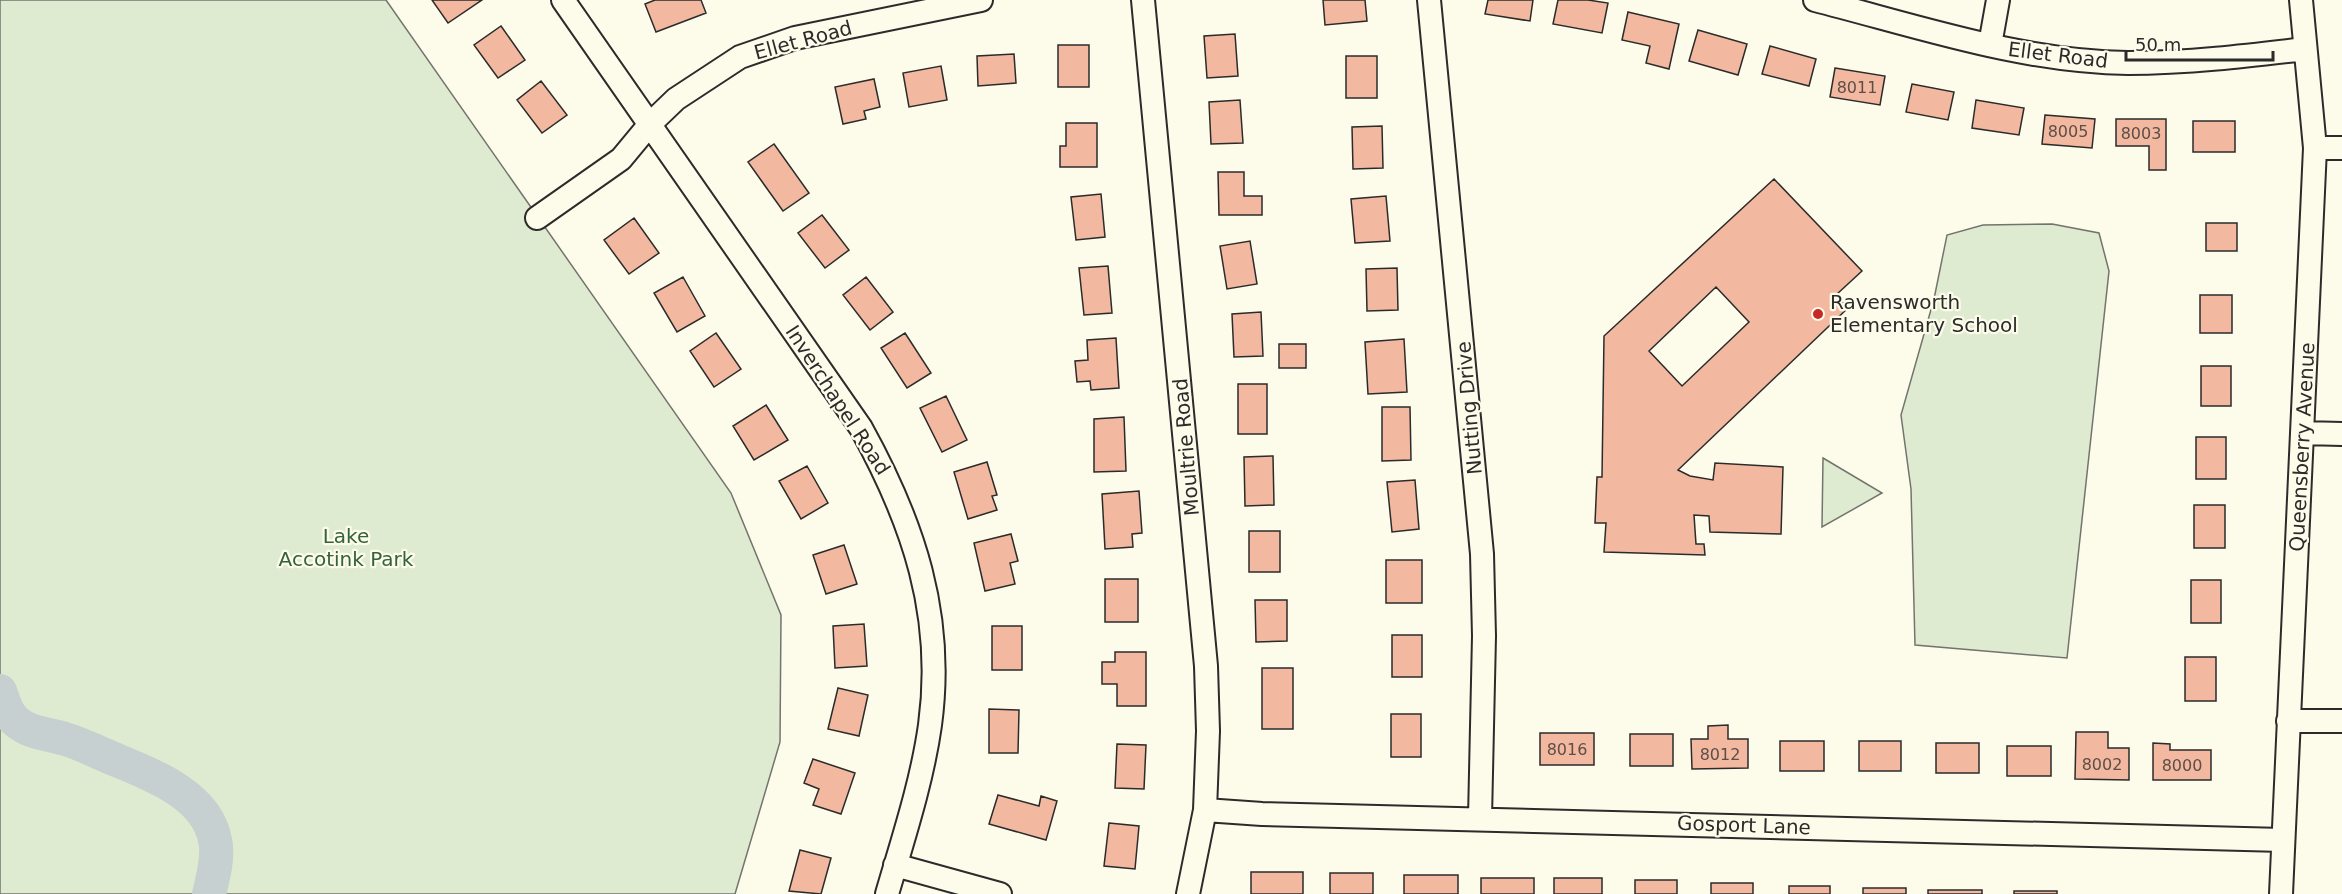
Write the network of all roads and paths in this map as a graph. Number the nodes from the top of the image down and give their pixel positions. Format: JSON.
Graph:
{"nodes":[{"id":1,"x":563,"y":0,"type":"edge"},
{"id":2,"x":981,"y":0,"type":"edge"},
{"id":3,"x":1143,"y":0,"type":"edge"},
{"id":4,"x":1430,"y":0,"type":"edge"},
{"id":5,"x":1815,"y":0,"type":"edge"},
{"id":6,"x":1998,"y":0,"type":"edge"},
{"id":7,"x":2301,"y":0,"type":"edge"},
{"id":8,"x":1990,"y":45,"type":"junction"},
{"id":9,"x":2305,"y":49,"type":"junction"},
{"id":10,"x":650,"y":124,"type":"junction"},
{"id":11,"x":2315,"y":148,"type":"junction"},
{"id":12,"x":2342,"y":148,"type":"edge"},
{"id":13,"x":537,"y":218,"type":"dead end"},
{"id":14,"x":2303,"y":433,"type":"junction"},
{"id":15,"x":2342,"y":434,"type":"edge"},
{"id":16,"x":2288,"y":721,"type":"junction"},
{"id":17,"x":2342,"y":721,"type":"edge"},
{"id":18,"x":1205,"y":810,"type":"junction"},
{"id":19,"x":1480,"y":818,"type":"junction"},
{"id":20,"x":2283,"y":840,"type":"junction"},
{"id":21,"x":895,"y":865,"type":"junction"},
{"id":22,"x":887,"y":894,"type":"edge"},
{"id":23,"x":1000,"y":894,"type":"edge"},
{"id":24,"x":1188,"y":894,"type":"edge"},
{"id":25,"x":2281,"y":894,"type":"edge"}],
"edges":[{"from":1,"to":10,"type":"street","name":"Inverchapel Road"},
{"from":2,"to":10,"type":"street","name":"Ellet Road"},
{"from":3,"to":18,"type":"street","name":"Moultrie Road"},
{"from":4,"to":19,"type":"street","name":"Nutting Drive"},
{"from":5,"to":8,"type":"street","name":"Ellet Road"},
{"from":6,"to":8,"type":"street"},
{"from":7,"to":9,"type":"street","name":"Queensberry Avenue"},
{"from":8,"to":9,"type":"street","name":"Ellet Road"},
{"from":9,"to":11,"type":"street","name":"Queensberry Avenue"},
{"from":10,"to":13,"type":"street","name":"Ellet Road"},
{"from":10,"to":21,"type":"street","name":"Inverchapel Road"},
{"from":11,"to":12,"type":"street"},
{"from":11,"to":14,"type":"street","name":"Queensberry Avenue"},
{"from":14,"to":15,"type":"street"},
{"from":14,"to":16,"type":"street","name":"Queensberry Avenue"},
{"from":16,"to":17,"type":"street"},
{"from":16,"to":20,"type":"street","name":"Queensberry Avenue"},
{"from":18,"to":19,"type":"street","name":"Gosport Lane"},
{"from":18,"to":24,"type":"street","name":"Moultrie Road"},
{"from":19,"to":20,"type":"street","name":"Gosport Lane"},
{"from":20,"to":25,"type":"street","name":"Queensberry Avenue"},
{"from":21,"to":22,"type":"street","name":"Inverchapel Road"},
{"from":21,"to":23,"type":"street"}]}
